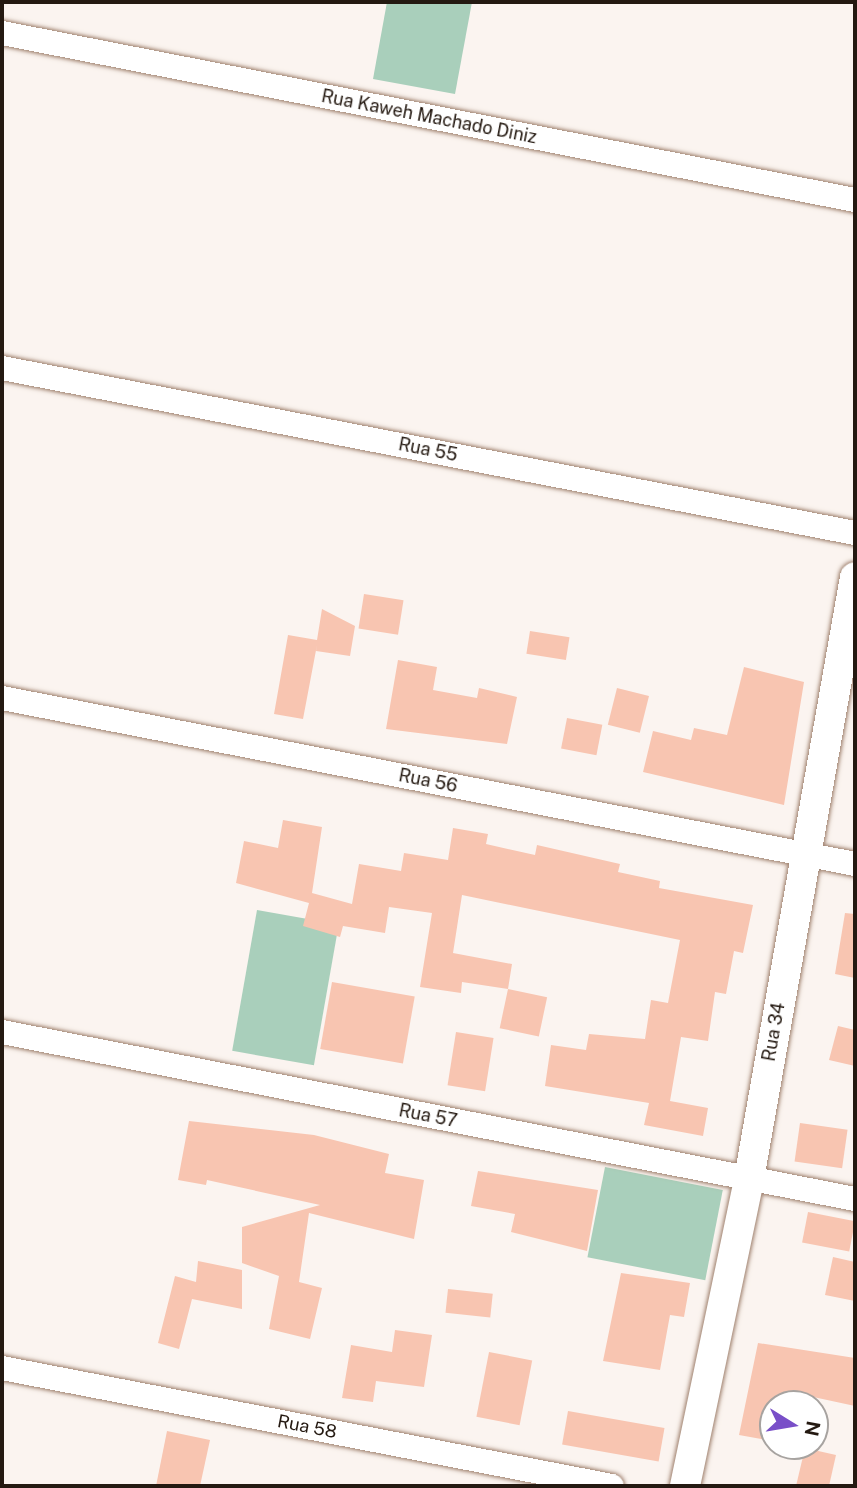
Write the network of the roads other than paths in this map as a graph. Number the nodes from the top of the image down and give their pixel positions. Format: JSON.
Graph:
{"nodes":[{"id":1,"x":2,"y":33,"type":"edge"},
{"id":2,"x":855,"y":200,"type":"edge"},
{"id":3,"x":2,"y":368,"type":"edge"},
{"id":4,"x":855,"y":533,"type":"edge"},
{"id":5,"x":855,"y":577,"type":"edge"},
{"id":6,"x":2,"y":698,"type":"edge"},
{"id":7,"x":808,"y":855,"type":"junction"},
{"id":8,"x":855,"y":864,"type":"edge"},
{"id":9,"x":2,"y":1032,"type":"edge"},
{"id":10,"x":749,"y":1179,"type":"junction"},
{"id":11,"x":855,"y":1199,"type":"edge"},
{"id":12,"x":2,"y":1368,"type":"edge"},
{"id":13,"x":612,"y":1486,"type":"edge"},
{"id":14,"x":685,"y":1486,"type":"edge"}],
"edges":[{"from":1,"to":2,"type":"street","name":"Rua Kaweh Machado Diniz"},
{"from":3,"to":4,"type":"street","name":"Rua 55"},
{"from":5,"to":7,"type":"street","name":"Rua 34"},
{"from":6,"to":7,"type":"street","name":"Rua 56"},
{"from":7,"to":8,"type":"street","name":"Rua 56"},
{"from":7,"to":10,"type":"street","name":"Rua 34"},
{"from":9,"to":10,"type":"street","name":"Rua 57"},
{"from":10,"to":11,"type":"street","name":"Rua 57"},
{"from":10,"to":14,"type":"street","name":"Rua 34"},
{"from":12,"to":13,"type":"street","name":"Rua 58"}]}
